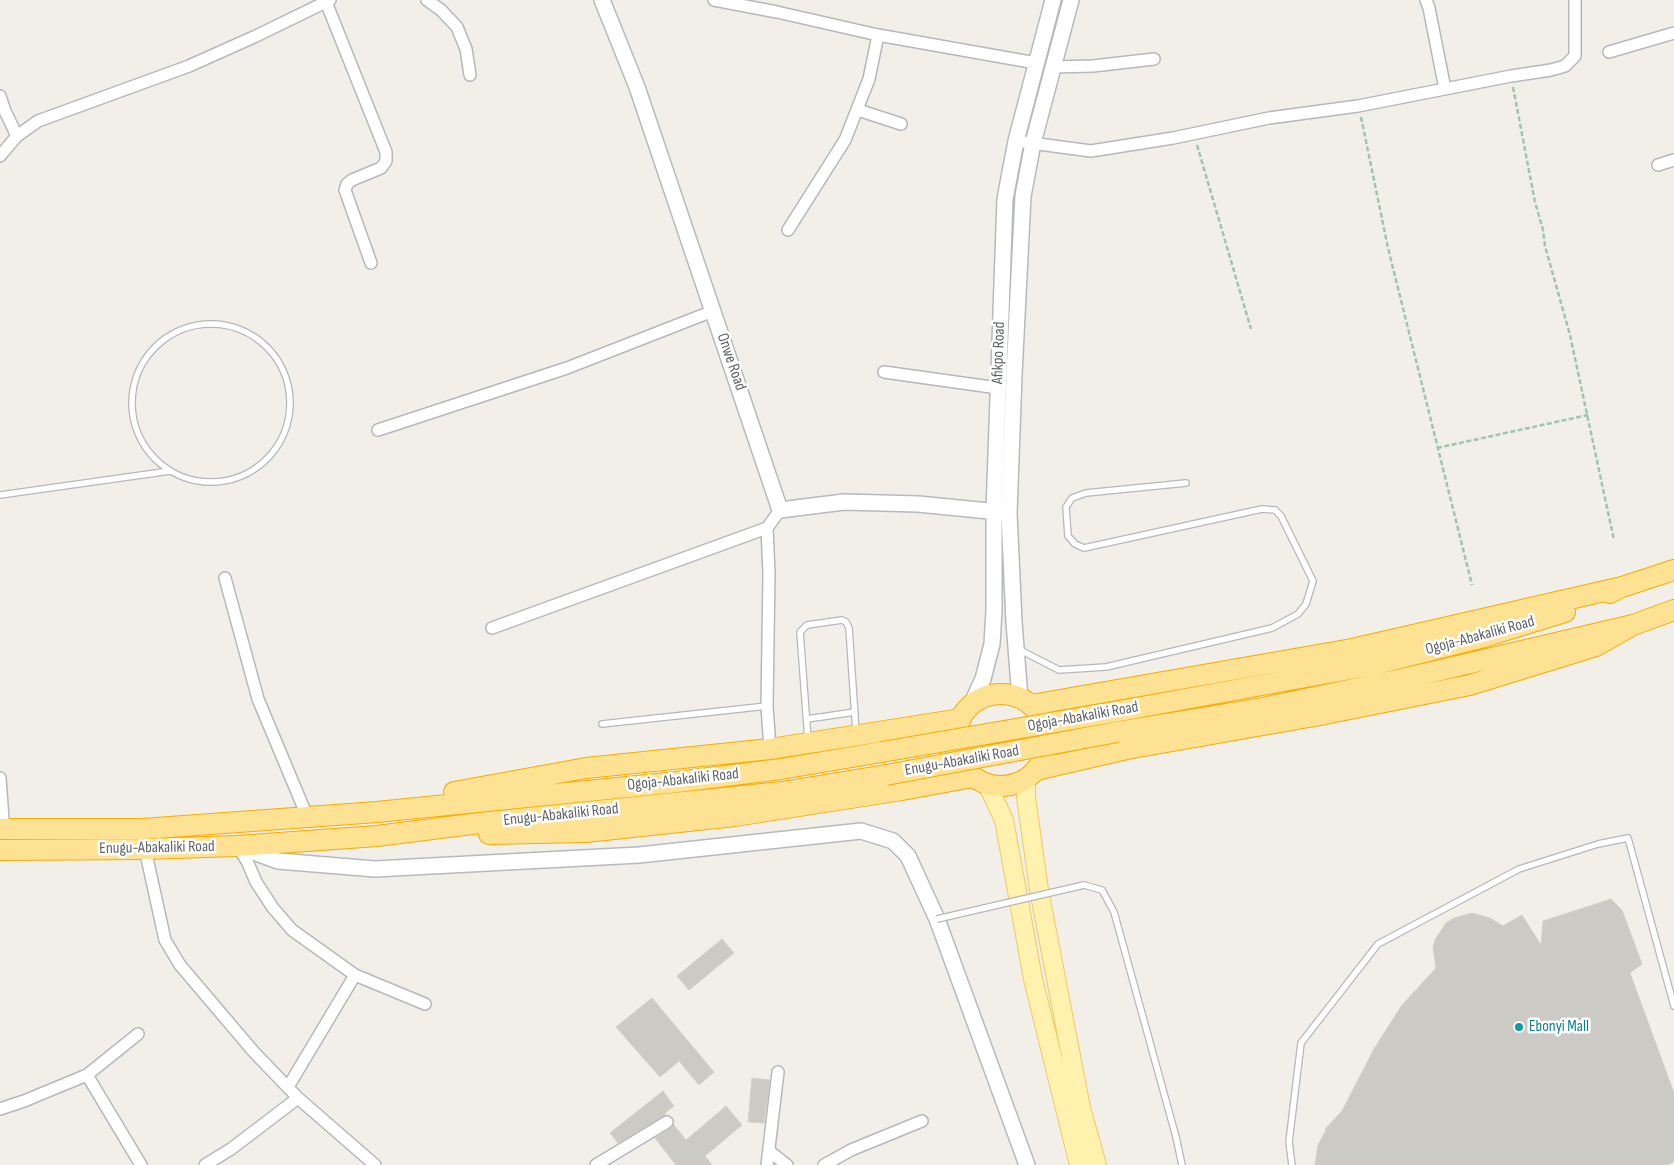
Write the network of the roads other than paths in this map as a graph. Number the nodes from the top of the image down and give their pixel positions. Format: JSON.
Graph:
{"nodes":[{"id":1,"x":427,"y":0,"type":"edge"},
{"id":2,"x":602,"y":0,"type":"edge"},
{"id":3,"x":714,"y":0,"type":"edge"},
{"id":4,"x":1053,"y":0,"type":"edge"},
{"id":5,"x":1072,"y":0,"type":"edge"},
{"id":6,"x":1426,"y":0,"type":"edge"},
{"id":7,"x":1575,"y":0,"type":"edge"},
{"id":8,"x":328,"y":1,"type":"edge"},
{"id":9,"x":1674,"y":33,"type":"edge"},
{"id":10,"x":878,"y":35,"type":"junction"},
{"id":11,"x":1610,"y":52,"type":"dead end"},
{"id":12,"x":1154,"y":59,"type":"dead end"},
{"id":13,"x":1036,"y":63,"type":"junction"},
{"id":14,"x":1052,"y":67,"type":"junction"},
{"id":15,"x":470,"y":75,"type":"dead end"},
{"id":16,"x":1445,"y":89,"type":"junction"},
{"id":17,"x":0,"y":96,"type":"edge"},
{"id":18,"x":858,"y":110,"type":"junction"},
{"id":19,"x":901,"y":124,"type":"dead end"},
{"id":20,"x":17,"y":136,"type":"junction"},
{"id":21,"x":1016,"y":141,"type":"junction"},
{"id":22,"x":1033,"y":143,"type":"junction"},
{"id":23,"x":0,"y":156,"type":"edge"},
{"id":24,"x":1674,"y":160,"type":"edge"},
{"id":25,"x":1658,"y":165,"type":"dead end"},
{"id":26,"x":788,"y":230,"type":"dead end"},
{"id":27,"x":371,"y":263,"type":"dead end"},
{"id":28,"x":713,"y":311,"type":"junction"},
{"id":29,"x":884,"y":372,"type":"dead end"},
{"id":30,"x":998,"y":388,"type":"junction"},
{"id":31,"x":378,"y":430,"type":"dead end"},
{"id":32,"x":170,"y":471,"type":"junction"},
{"id":33,"x":1186,"y":484,"type":"dead end"},
{"id":34,"x":0,"y":495,"type":"edge"},
{"id":35,"x":780,"y":510,"type":"junction"},
{"id":36,"x":1001,"y":512,"type":"junction"},
{"id":37,"x":767,"y":528,"type":"junction"},
{"id":38,"x":1674,"y":570,"type":"edge"},
{"id":39,"x":225,"y":578,"type":"dead end"},
{"id":40,"x":1622,"y":587,"type":"junction"},
{"id":41,"x":1674,"y":610,"type":"edge"},
{"id":42,"x":1633,"y":625,"type":"junction"},
{"id":43,"x":492,"y":628,"type":"dead end"},
{"id":44,"x":1016,"y":648,"type":"junction"},
{"id":45,"x":1026,"y":701,"type":"junction"},
{"id":46,"x":767,"y":706,"type":"junction"},
{"id":47,"x":855,"y":712,"type":"junction"},
{"id":48,"x":965,"y":713,"type":"junction"},
{"id":49,"x":806,"y":718,"type":"junction"},
{"id":50,"x":602,"y":724,"type":"dead end"},
{"id":51,"x":1117,"y":732,"type":"joint"},
{"id":52,"x":856,"y":735,"type":"junction"},
{"id":53,"x":808,"y":742,"type":"junction"},
{"id":54,"x":770,"y":749,"type":"junction"},
{"id":55,"x":1031,"y":774,"type":"junction"},
{"id":56,"x":0,"y":778,"type":"edge"},
{"id":57,"x":980,"y":780,"type":"junction"},
{"id":58,"x":479,"y":801,"type":"joint"},
{"id":59,"x":377,"y":812,"type":"junction"},
{"id":60,"x":307,"y":816,"type":"junction"},
{"id":61,"x":2,"y":829,"type":"edge"},
{"id":62,"x":377,"y":836,"type":"junction"},
{"id":63,"x":237,"y":846,"type":"junction"},
{"id":64,"x":144,"y":849,"type":"junction"},
{"id":65,"x":2,"y":850,"type":"edge"},
{"id":66,"x":937,"y":920,"type":"junction"},
{"id":67,"x":1052,"y":957,"type":"junction"},
{"id":68,"x":1030,"y":963,"type":"junction"},
{"id":69,"x":356,"y":975,"type":"junction"},
{"id":70,"x":425,"y":1004,"type":"dead end"},
{"id":71,"x":1674,"y":1006,"type":"edge"},
{"id":72,"x":138,"y":1034,"type":"dead end"},
{"id":73,"x":778,"y":1072,"type":"dead end"},
{"id":74,"x":87,"y":1075,"type":"junction"},
{"id":75,"x":288,"y":1087,"type":"junction"},
{"id":76,"x":298,"y":1098,"type":"junction"},
{"id":77,"x":0,"y":1109,"type":"edge"},
{"id":78,"x":922,"y":1121,"type":"dead end"},
{"id":79,"x":667,"y":1122,"type":"dead end"},
{"id":80,"x":770,"y":1151,"type":"junction"},
{"id":81,"x":141,"y":1165,"type":"edge"},
{"id":82,"x":204,"y":1165,"type":"edge"},
{"id":83,"x":375,"y":1165,"type":"edge"},
{"id":84,"x":596,"y":1165,"type":"edge"},
{"id":85,"x":767,"y":1165,"type":"edge"},
{"id":86,"x":787,"y":1165,"type":"edge"},
{"id":87,"x":824,"y":1165,"type":"edge"},
{"id":88,"x":1027,"y":1165,"type":"edge"},
{"id":89,"x":1079,"y":1165,"type":"edge"},
{"id":90,"x":1097,"y":1165,"type":"edge"},
{"id":91,"x":1182,"y":1165,"type":"edge"},
{"id":92,"x":1292,"y":1165,"type":"edge"}],
"edges":[{"from":1,"to":15,"type":"street"},
{"from":2,"to":28,"type":"main road","name":"Onwe Road"},
{"from":3,"to":10,"type":"street"},
{"from":4,"to":13,"type":"main road","name":"Afikpo Road"},
{"from":5,"to":14,"type":"main road","name":"Afikpo Road"},
{"from":6,"to":16,"type":"street"},
{"from":7,"to":16,"type":"street"},
{"from":8,"to":20,"type":"street"},
{"from":8,"to":27,"type":"street"},
{"from":9,"to":11,"type":"street"},
{"from":10,"to":13,"type":"street"},
{"from":10,"to":18,"type":"street"},
{"from":12,"to":14,"type":"street"},
{"from":13,"to":21,"type":"main road","name":"Afikpo Road"},
{"from":14,"to":22,"type":"main road","name":"Afikpo Road"},
{"from":16,"to":22,"type":"street"},
{"from":17,"to":20,"type":"street"},
{"from":18,"to":19,"type":"street"},
{"from":18,"to":26,"type":"street"},
{"from":20,"to":23,"type":"street"},
{"from":21,"to":22,"type":"street"},
{"from":21,"to":30,"type":"main road","name":"Afikpo Road"},
{"from":22,"to":36,"type":"main road","name":"Afikpo Road"},
{"from":24,"to":25,"type":"street"},
{"from":28,"to":31,"type":"street"},
{"from":28,"to":35,"type":"main road","name":"Onwe Road"},
{"from":29,"to":30,"type":"street"},
{"from":30,"to":36,"type":"main road","name":"Afikpo Road"},
{"from":32,"to":32,"type":"lane"},
{"from":32,"to":34,"type":"lane"},
{"from":33,"to":44,"type":"lane"},
{"from":35,"to":36,"type":"main road"},
{"from":35,"to":37,"type":"street"},
{"from":36,"to":44,"type":"main road","name":"Afikpo Road"},
{"from":36,"to":48,"type":"main road","name":"Afikpo Road"},
{"from":37,"to":43,"type":"street"},
{"from":37,"to":46,"type":"street"},
{"from":38,"to":40,"type":"highway","name":"Ogoja-Abakaliki Road"},
{"from":39,"to":60,"type":"street"},
{"from":40,"to":45,"type":"highway"},
{"from":40,"to":58,"type":"highway","name":"Ogoja-Abakaliki Road","bridge":true},
{"from":41,"to":42,"type":"highway","name":"Ogoja-Abakaliki Road"},
{"from":42,"to":51,"type":"highway","name":"Ogoja-Abakaliki Road"},
{"from":42,"to":55,"type":"highway"},
{"from":44,"to":45,"type":"main road","name":"Afikpo Road"},
{"from":45,"to":48,"type":"highway"},
{"from":45,"to":55,"type":"highway"},
{"from":46,"to":50,"type":"lane"},
{"from":46,"to":54,"type":"street"},
{"from":47,"to":49,"type":"lane"},
{"from":47,"to":49,"type":"lane"},
{"from":47,"to":52,"type":"lane"},
{"from":48,"to":52,"type":"highway"},
{"from":48,"to":57,"type":"highway"},
{"from":49,"to":53,"type":"lane"},
{"from":51,"to":62,"type":"highway","name":"Enugu-Abakaliki Road","bridge":true},
{"from":52,"to":53,"type":"highway"},
{"from":53,"to":54,"type":"highway"},
{"from":54,"to":59,"type":"highway"},
{"from":55,"to":57,"type":"highway"},
{"from":55,"to":67,"type":"main road"},
{"from":56,"to":61,"type":"street"},
{"from":57,"to":62,"type":"highway"},
{"from":57,"to":68,"type":"main road"},
{"from":58,"to":59,"type":"highway","name":"Enugu-Abakaliki Road"},
{"from":59,"to":60,"type":"highway","name":"Enugu-Abakaliki Road"},
{"from":60,"to":61,"type":"highway","name":"Enugu-Abakaliki Road"},
{"from":61,"to":65,"type":"street"},
{"from":62,"to":63,"type":"highway","name":"Enugu-Abakaliki Road"},
{"from":63,"to":64,"type":"highway","name":"Enugu-Abakaliki Road"},
{"from":63,"to":66,"type":"main road"},
{"from":63,"to":69,"type":"street"},
{"from":64,"to":65,"type":"highway","name":"Enugu-Abakaliki Road"},
{"from":64,"to":75,"type":"street"},
{"from":66,"to":88,"type":"main road"},
{"from":66,"to":91,"type":"lane","bridge":true},
{"from":67,"to":68,"type":"main road"},
{"from":67,"to":90,"type":"main road"},
{"from":68,"to":89,"type":"main road"},
{"from":69,"to":70,"type":"street"},
{"from":69,"to":75,"type":"street"},
{"from":71,"to":92,"type":"lane"},
{"from":72,"to":74,"type":"street"},
{"from":73,"to":80,"type":"street"},
{"from":74,"to":77,"type":"street"},
{"from":74,"to":81,"type":"street"},
{"from":75,"to":76,"type":"street"},
{"from":76,"to":82,"type":"street"},
{"from":76,"to":83,"type":"street"},
{"from":78,"to":87,"type":"street"},
{"from":79,"to":84,"type":"street"},
{"from":80,"to":85,"type":"street"},
{"from":80,"to":86,"type":"street"}]}
